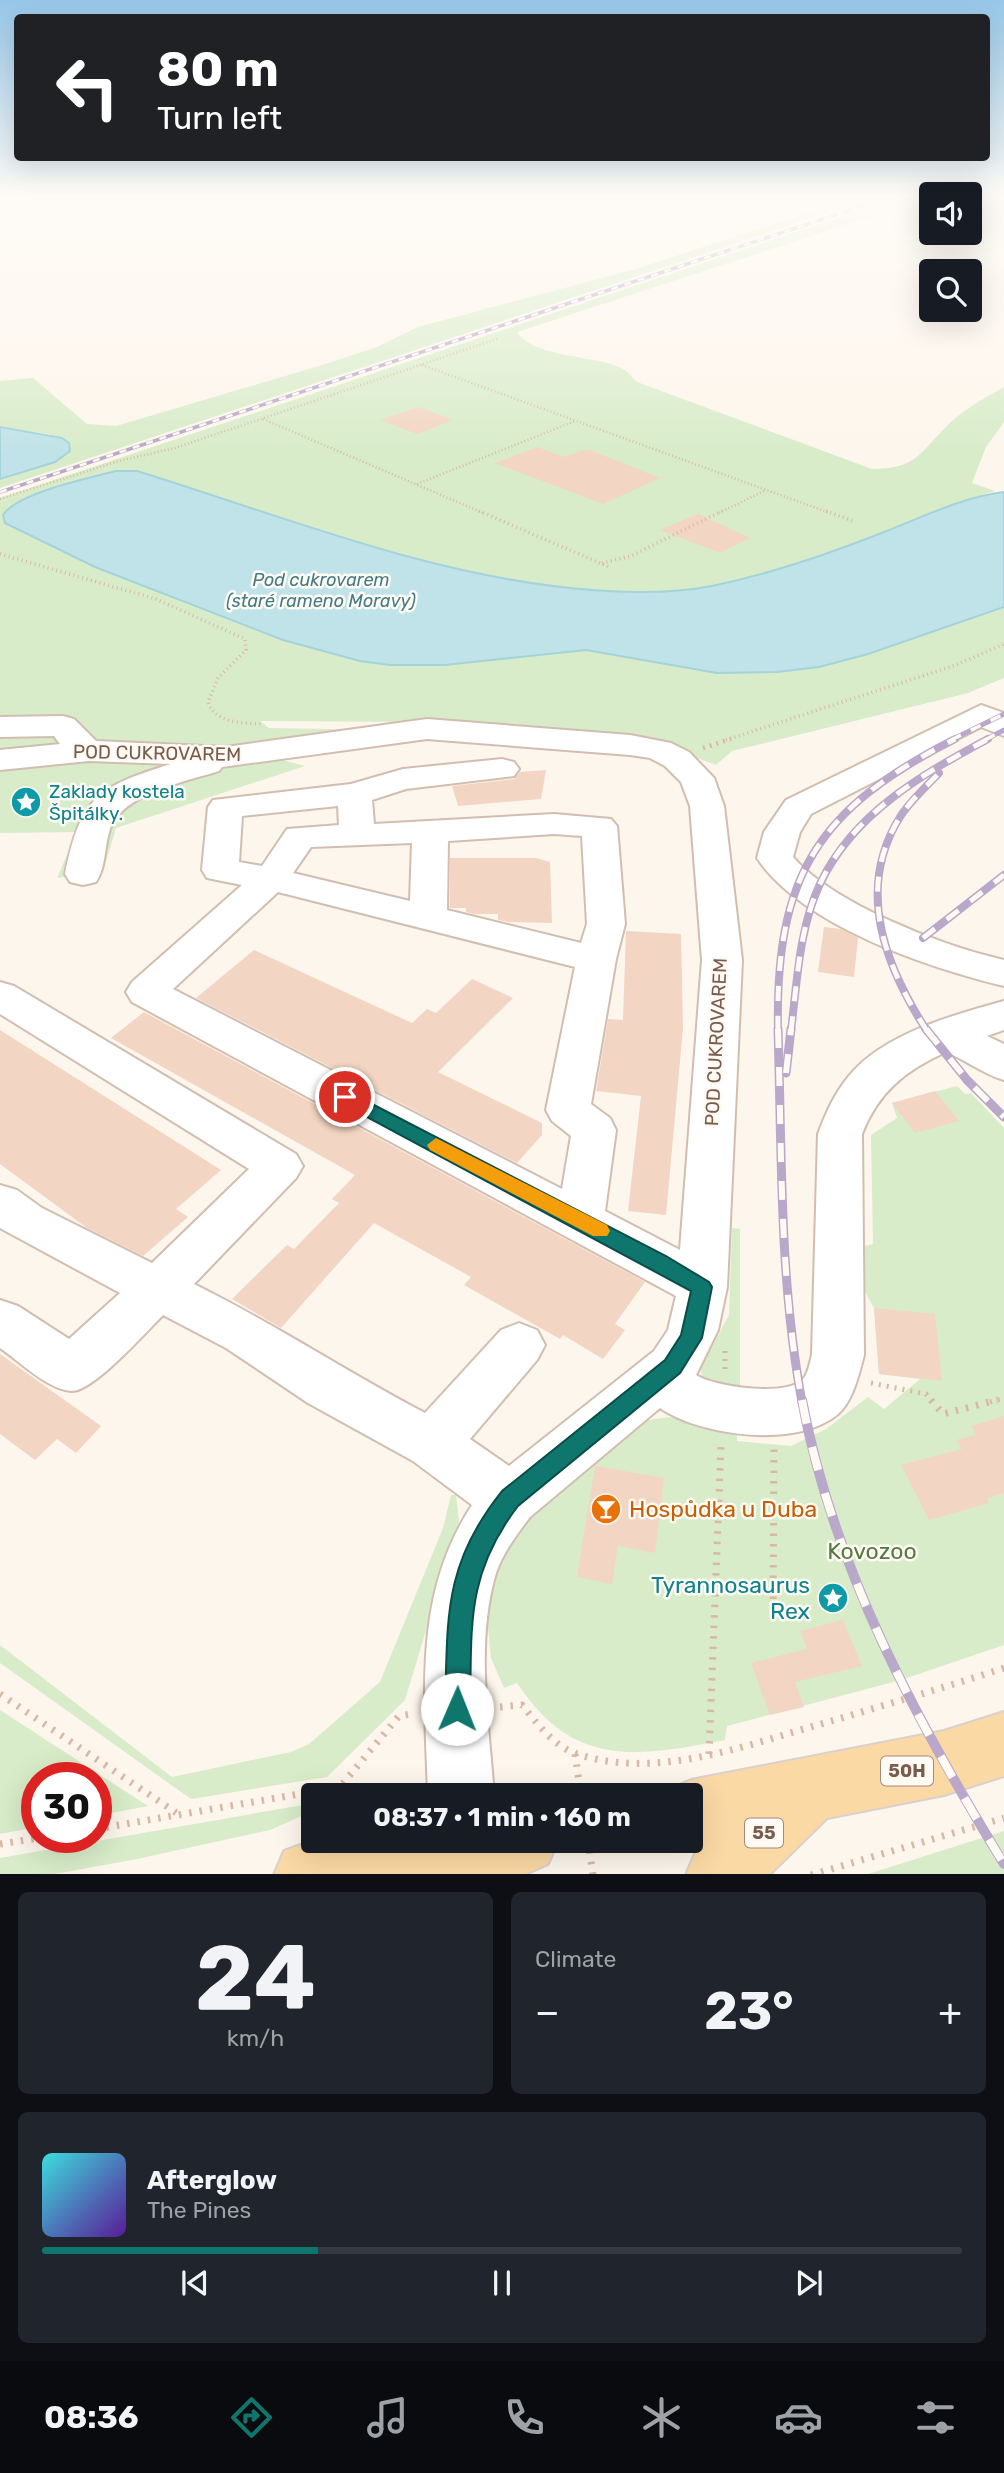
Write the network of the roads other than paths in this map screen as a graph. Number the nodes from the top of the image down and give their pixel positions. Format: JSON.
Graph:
{"nodes":[{"id":1,"x":996,"y":714,"type":"edge"},
{"id":2,"x":0,"y":727,"type":"edge"},
{"id":3,"x":89,"y":751,"type":"junction"},
{"id":4,"x":226,"y":757,"type":"junction"},
{"id":5,"x":0,"y":760,"type":"edge"},
{"id":6,"x":502,"y":769,"type":"dead end"},
{"id":7,"x":354,"y":794,"type":"junction"},
{"id":8,"x":430,"y":832,"type":"junction"},
{"id":9,"x":356,"y":835,"type":"junction"},
{"id":10,"x":83,"y":874,"type":"dead end"},
{"id":11,"x":271,"y":878,"type":"junction"},
{"id":12,"x":428,"y":918,"type":"junction"},
{"id":13,"x":596,"y":959,"type":"junction"},
{"id":14,"x":1004,"y":973,"type":"edge"},
{"id":15,"x":0,"y":996,"type":"edge"},
{"id":16,"x":1004,"y":1015,"type":"edge"},
{"id":17,"x":945,"y":1036,"type":"junction"},
{"id":18,"x":1004,"y":1065,"type":"edge"},
{"id":19,"x":0,"y":1203,"type":"edge"},
{"id":20,"x":580,"y":1220,"type":"junction"},
{"id":21,"x":159,"y":1288,"type":"junction"},
{"id":22,"x":700,"y":1303,"type":"junction"},
{"id":23,"x":0,"y":1321,"type":"edge"},
{"id":24,"x":519,"y":1345,"type":"dead end"},
{"id":25,"x":661,"y":1376,"type":"junction"},
{"id":26,"x":432,"y":1444,"type":"junction"},
{"id":27,"x":510,"y":1499,"type":"junction"},
{"id":28,"x":1004,"y":1744,"type":"edge"},
{"id":29,"x":468,"y":1783,"type":"edge"},
{"id":30,"x":703,"y":1784,"type":"edge"},
{"id":31,"x":808,"y":1792,"type":"junction"},
{"id":32,"x":412,"y":1853,"type":"edge"},
{"id":33,"x":308,"y":1874,"type":"edge"},
{"id":34,"x":720,"y":1874,"type":"edge"}],
"edges":[{"from":1,"to":14,"type":"street"},
{"from":2,"to":3,"type":"street"},
{"from":3,"to":4,"type":"street","name":"POD CUKROVAREM"},
{"from":3,"to":5,"type":"street","name":"POD CUKROVAREM"},
{"from":4,"to":10,"type":"street"},
{"from":4,"to":22,"type":"street","name":"POD CUKROVAREM"},
{"from":6,"to":7,"type":"street"},
{"from":7,"to":9,"type":"street"},
{"from":7,"to":11,"type":"street"},
{"from":8,"to":9,"type":"street"},
{"from":8,"to":12,"type":"street"},
{"from":8,"to":13,"type":"street"},
{"from":9,"to":11,"type":"street"},
{"from":11,"to":12,"type":"street"},
{"from":11,"to":20,"type":"street"},
{"from":12,"to":13,"type":"street"},
{"from":13,"to":20,"type":"street"},
{"from":15,"to":21,"type":"street"},
{"from":16,"to":17,"type":"street"},
{"from":17,"to":18,"type":"street"},
{"from":17,"to":25,"type":"street"},
{"from":19,"to":21,"type":"street"},
{"from":20,"to":22,"type":"street"},
{"from":21,"to":23,"type":"street"},
{"from":21,"to":26,"type":"street"},
{"from":22,"to":25,"type":"street","name":"POD CUKROVAREM"},
{"from":24,"to":26,"type":"street"},
{"from":25,"to":27,"type":"street","name":"POD CUKROVAREM"},
{"from":26,"to":27,"type":"street"},
{"from":27,"to":29,"type":"street","name":"POD CUKROVAREM"},
{"from":28,"to":31,"type":"main road","number":"50H"},
{"from":30,"to":31,"type":"main road","number":"50H"},
{"from":31,"to":34,"type":"main road","number":"55"},
{"from":32,"to":33,"type":"main road"}]}
